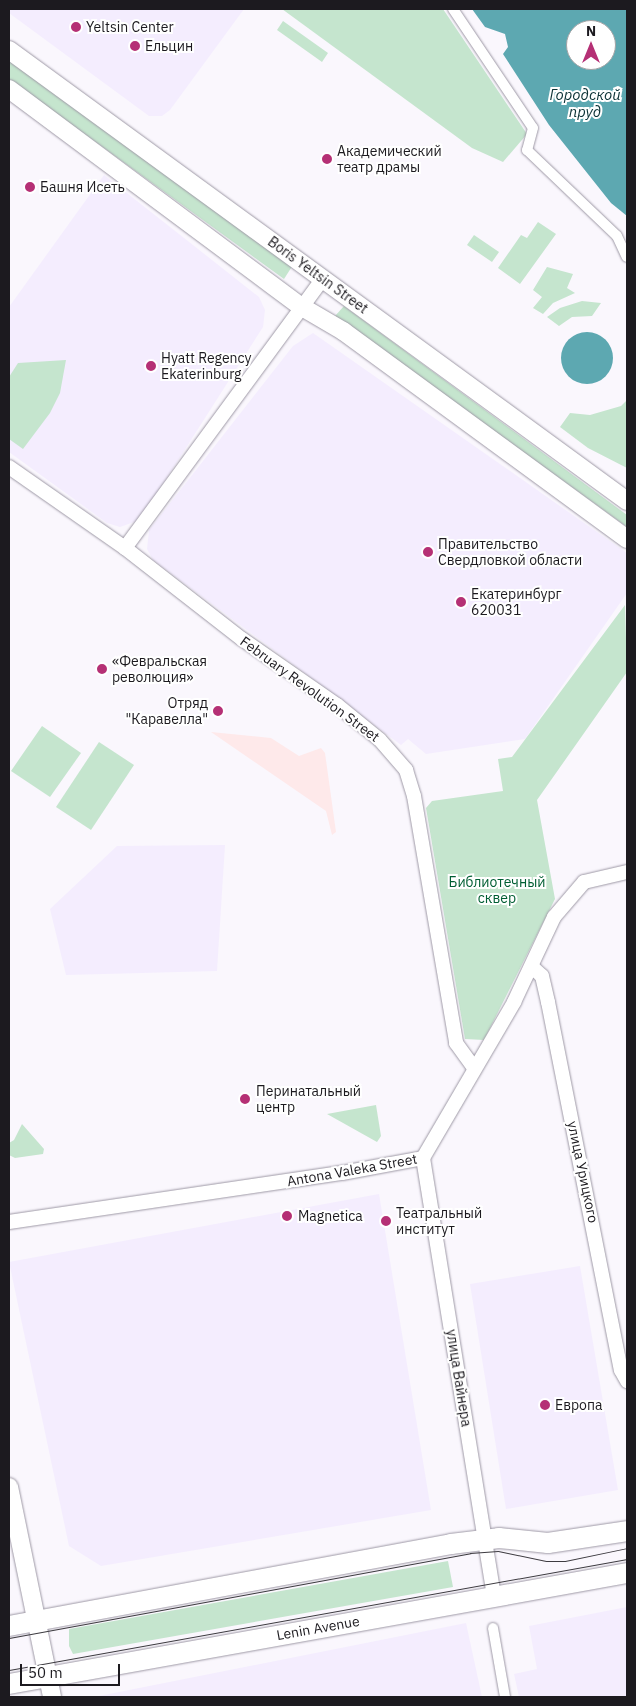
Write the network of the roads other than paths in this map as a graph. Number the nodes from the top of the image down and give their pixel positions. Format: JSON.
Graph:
{"nodes":[{"id":1,"x":453,"y":9,"type":"edge"},
{"id":2,"x":9,"y":50,"type":"edge"},
{"id":3,"x":9,"y":89,"type":"edge"},
{"id":4,"x":627,"y":257,"type":"edge"},
{"id":5,"x":323,"y":278,"type":"junction"},
{"id":6,"x":302,"y":307,"type":"junction"},
{"id":7,"x":9,"y":467,"type":"edge"},
{"id":8,"x":627,"y":501,"type":"edge"},
{"id":9,"x":627,"y":539,"type":"edge"},
{"id":10,"x":125,"y":548,"type":"junction"},
{"id":11,"x":627,"y":872,"type":"edge"},
{"id":12,"x":532,"y":967,"type":"junction"},
{"id":13,"x":474,"y":1068,"type":"junction"},
{"id":14,"x":423,"y":1158,"type":"junction"},
{"id":15,"x":9,"y":1222,"type":"edge"},
{"id":16,"x":627,"y":1381,"type":"edge"},
{"id":17,"x":9,"y":1487,"type":"edge"},
{"id":18,"x":627,"y":1531,"type":"edge"},
{"id":19,"x":483,"y":1539,"type":"junction"},
{"id":20,"x":627,"y":1573,"type":"edge"},
{"id":21,"x":494,"y":1598,"type":"junction"},
{"id":22,"x":36,"y":1620,"type":"junction"},
{"id":23,"x":9,"y":1626,"type":"edge"},
{"id":24,"x":493,"y":1628,"type":"dead end"},
{"id":25,"x":48,"y":1676,"type":"junction"},
{"id":26,"x":9,"y":1684,"type":"edge"},
{"id":27,"x":52,"y":1697,"type":"edge"},
{"id":28,"x":506,"y":1697,"type":"edge"}],
"edges":[{"from":1,"to":4,"type":"street"},
{"from":2,"to":5,"type":"street","name":"Boris Yeltsin Street"},
{"from":3,"to":6,"type":"street"},
{"from":5,"to":6,"type":"street"},
{"from":5,"to":8,"type":"street","name":"Boris Yeltsin Street"},
{"from":6,"to":9,"type":"street"},
{"from":6,"to":10,"type":"street"},
{"from":7,"to":10,"type":"street","name":"February Revolution Street"},
{"from":10,"to":13,"type":"street","name":"February Revolution Street"},
{"from":11,"to":12,"type":"street","name":"Antona Valeka Street"},
{"from":12,"to":13,"type":"street","name":"Antona Valeka Street"},
{"from":12,"to":16,"type":"street","name":"улица Урицкого"},
{"from":13,"to":14,"type":"street","name":"Antona Valeka Street"},
{"from":14,"to":15,"type":"street","name":"Antona Valeka Street"},
{"from":14,"to":19,"type":"street","name":"улица Вайнера"},
{"from":17,"to":22,"type":"street"},
{"from":18,"to":19,"type":"main road"},
{"from":19,"to":21,"type":"street","name":"улица Вайнера"},
{"from":19,"to":22,"type":"main road"},
{"from":20,"to":21,"type":"main road","name":"Lenin Avenue"},
{"from":21,"to":25,"type":"main road","name":"Lenin Avenue"},
{"from":22,"to":23,"type":"main road"},
{"from":22,"to":25,"type":"street"},
{"from":24,"to":28,"type":"street"},
{"from":25,"to":26,"type":"main road","name":"Lenin Avenue"},
{"from":25,"to":27,"type":"street"}]}
